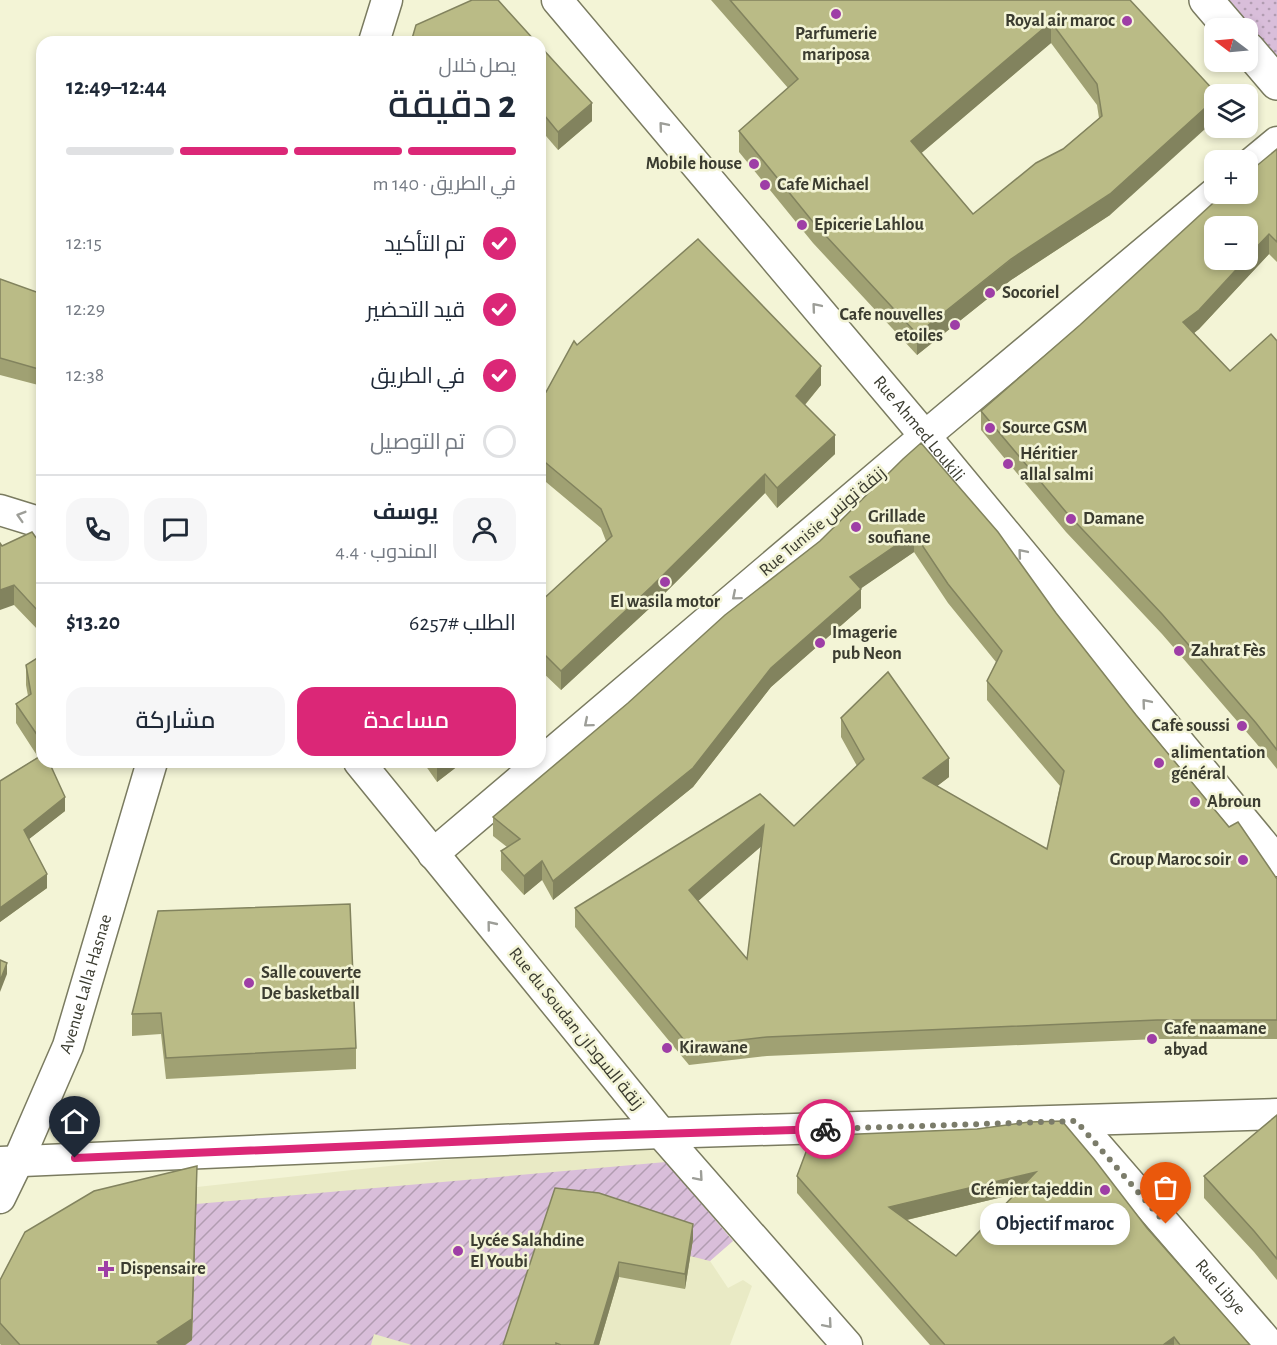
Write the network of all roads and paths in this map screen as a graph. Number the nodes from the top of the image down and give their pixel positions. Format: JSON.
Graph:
{"nodes":[{"id":1,"x":387,"y":0,"type":"edge"},
{"id":2,"x":557,"y":0,"type":"edge"},
{"id":3,"x":1206,"y":0,"type":"edge"},
{"id":4,"x":1221,"y":18,"type":"edge"},
{"id":5,"x":376,"y":36,"type":"edge"},
{"id":6,"x":1258,"y":61,"type":"edge"},
{"id":7,"x":1277,"y":83,"type":"edge"},
{"id":8,"x":1277,"y":141,"type":"edge"},
{"id":9,"x":1258,"y":157,"type":"edge"},
{"id":10,"x":1204,"y":202,"type":"edge"},
{"id":11,"x":925,"y":436,"type":"junction"},
{"id":12,"x":0,"y":510,"type":"edge"},
{"id":13,"x":36,"y":521,"type":"edge"},
{"id":14,"x":546,"y":758,"type":"edge"},
{"id":15,"x":150,"y":768,"type":"edge"},
{"id":16,"x":364,"y":768,"type":"edge"},
{"id":17,"x":534,"y":768,"type":"edge"},
{"id":18,"x":433,"y":854,"type":"junction"},
{"id":19,"x":1277,"y":861,"type":"edge"},
{"id":20,"x":1277,"y":1114,"type":"edge"},
{"id":21,"x":1076,"y":1121,"type":"junction"},
{"id":22,"x":661,"y":1133,"type":"junction"},
{"id":23,"x":9,"y":1161,"type":"edge"},
{"id":24,"x":0,"y":1198,"type":"edge"},
{"id":25,"x":847,"y":1345,"type":"edge"},
{"id":26,"x":1270,"y":1345,"type":"edge"}],
"edges":[{"from":1,"to":5,"type":"street"},
{"from":11,"to":2,"type":"street","name":"Rue Ahmed Loukili","one_way":true},
{"from":3,"to":4,"type":"main road"},
{"from":6,"to":7,"type":"main road"},
{"from":8,"to":9,"type":"street"},
{"from":10,"to":11,"type":"street","name":"Rue Tunisie زنقة تونس"},
{"from":11,"to":14,"type":"street","name":"Rue Tunisie زنقة تونس","one_way":true},
{"from":19,"to":11,"type":"street","name":"Rue Ahmed Loukili","one_way":true},
{"from":13,"to":12,"type":"street","one_way":true},
{"from":15,"to":23,"type":"street","name":"Avenue Lalla Hasnae"},
{"from":16,"to":18,"type":"street","name":"Rue du Soudan زنقة السودان"},
{"from":17,"to":18,"type":"street","name":"Rue Tunisie زنقة تونس","one_way":true},
{"from":22,"to":18,"type":"street","name":"Rue du Soudan زنقة السودان","one_way":true},
{"from":20,"to":21,"type":"street"},
{"from":21,"to":22,"type":"street"},
{"from":21,"to":26,"type":"street","name":"Rue Libye"},
{"from":22,"to":23,"type":"street"},
{"from":22,"to":25,"type":"street","name":"Rue du Soudan زنقة السودان","one_way":true},
{"from":23,"to":24,"type":"street","name":"Avenue Lalla Hasnae"}]}
